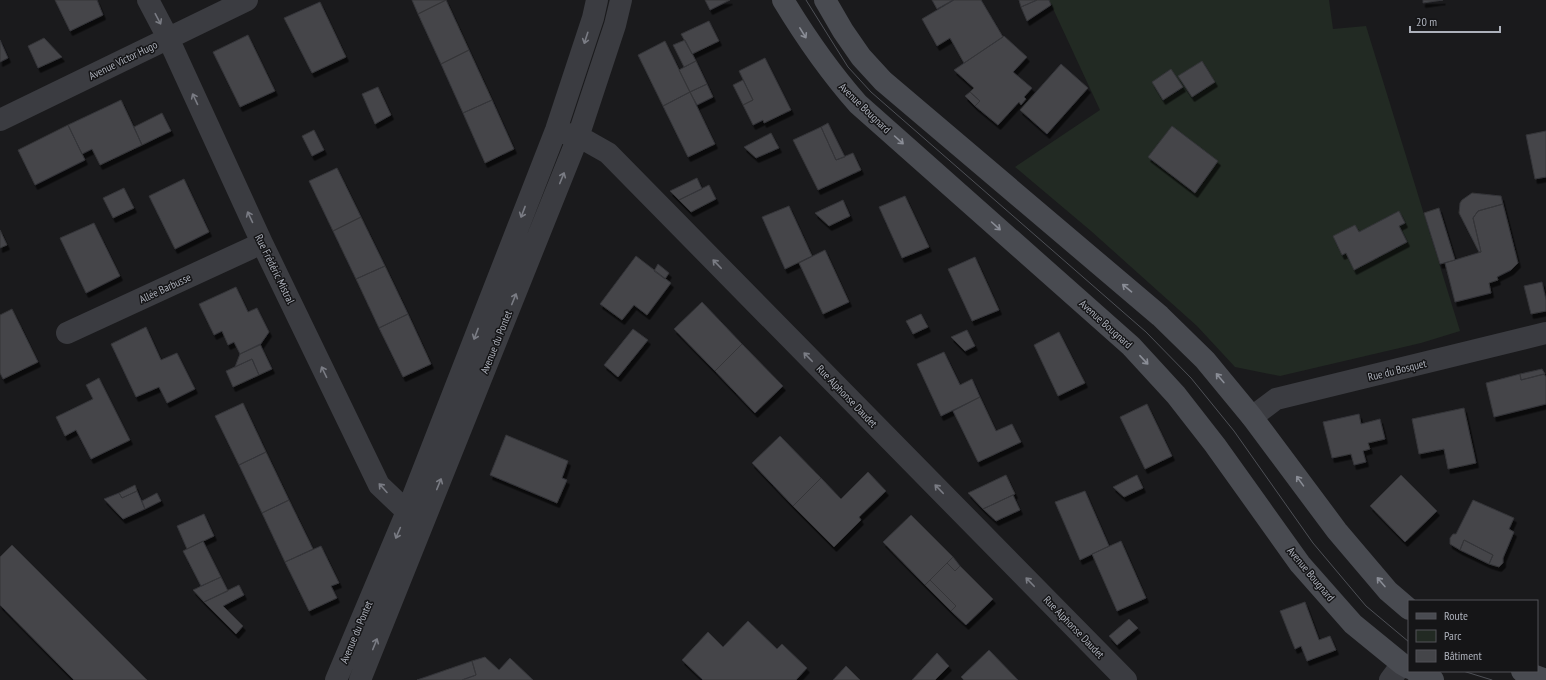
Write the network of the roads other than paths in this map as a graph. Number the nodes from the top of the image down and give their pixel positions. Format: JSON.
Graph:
{"nodes":[{"id":1,"x":148,"y":0,"type":"edge"},
{"id":2,"x":247,"y":0,"type":"edge"},
{"id":3,"x":597,"y":0,"type":"edge"},
{"id":4,"x":621,"y":0,"type":"edge"},
{"id":5,"x":783,"y":0,"type":"edge"},
{"id":6,"x":825,"y":0,"type":"edge"},
{"id":7,"x":168,"y":38,"type":"junction"},
{"id":8,"x":0,"y":120,"type":"edge"},
{"id":9,"x":556,"y":130,"type":"junction"},
{"id":10,"x":578,"y":137,"type":"junction"},
{"id":11,"x":262,"y":243,"type":"junction"},
{"id":12,"x":67,"y":333,"type":"dead end"},
{"id":13,"x":1546,"y":333,"type":"edge"},
{"id":14,"x":1252,"y":417,"type":"junction"},
{"id":15,"x":417,"y":512,"type":"junction"},
{"id":16,"x":1408,"y":608,"type":"edge"},
{"id":17,"x":1404,"y":671,"type":"edge"},
{"id":18,"x":1525,"y":672,"type":"edge"},
{"id":19,"x":336,"y":680,"type":"edge"},
{"id":20,"x":360,"y":680,"type":"edge"},
{"id":21,"x":1126,"y":680,"type":"edge"},
{"id":22,"x":1433,"y":680,"type":"edge"},
{"id":23,"x":1546,"y":680,"type":"edge"}],
"edges":[{"from":1,"to":7,"type":"street","name":"Rue Frédéric Mistral","one_way":true},
{"from":2,"to":7,"type":"street","name":"Avenue Victor Hugo"},
{"from":3,"to":9,"type":"street","name":"Avenue du Pontet","one_way":true},
{"from":4,"to":10,"type":"street","name":"Avenue du Pontet"},
{"from":5,"to":17,"type":"main road","name":"Avenue Bougnard","one_way":true},
{"from":14,"to":6,"type":"main road","one_way":true},
{"from":7,"to":8,"type":"street","name":"Avenue Victor Hugo"},
{"from":11,"to":7,"type":"street","name":"Rue Frédéric Mistral","one_way":true},
{"from":9,"to":10,"type":"street","name":"Rue Alphonse Daudet"},
{"from":9,"to":15,"type":"street","name":"Avenue du Pontet","one_way":true},
{"from":15,"to":10,"type":"street","name":"Avenue du Pontet","one_way":true},
{"from":21,"to":10,"type":"street","name":"Rue Alphonse Daudet","one_way":true},
{"from":11,"to":12,"type":"street","name":"Allée Barbusse"},
{"from":15,"to":11,"type":"street","name":"Rue Frédéric Mistral","one_way":true},
{"from":13,"to":14,"type":"street","name":"Rue du Bosquet"},
{"from":16,"to":14,"type":"main road","one_way":true},
{"from":15,"to":19,"type":"street","name":"Avenue du Pontet","one_way":true},
{"from":20,"to":15,"type":"street","name":"Avenue du Pontet","one_way":true},
{"from":17,"to":22,"type":"main road","name":"Avenue Bougnard"},
{"from":18,"to":23,"type":"main road"}]}
